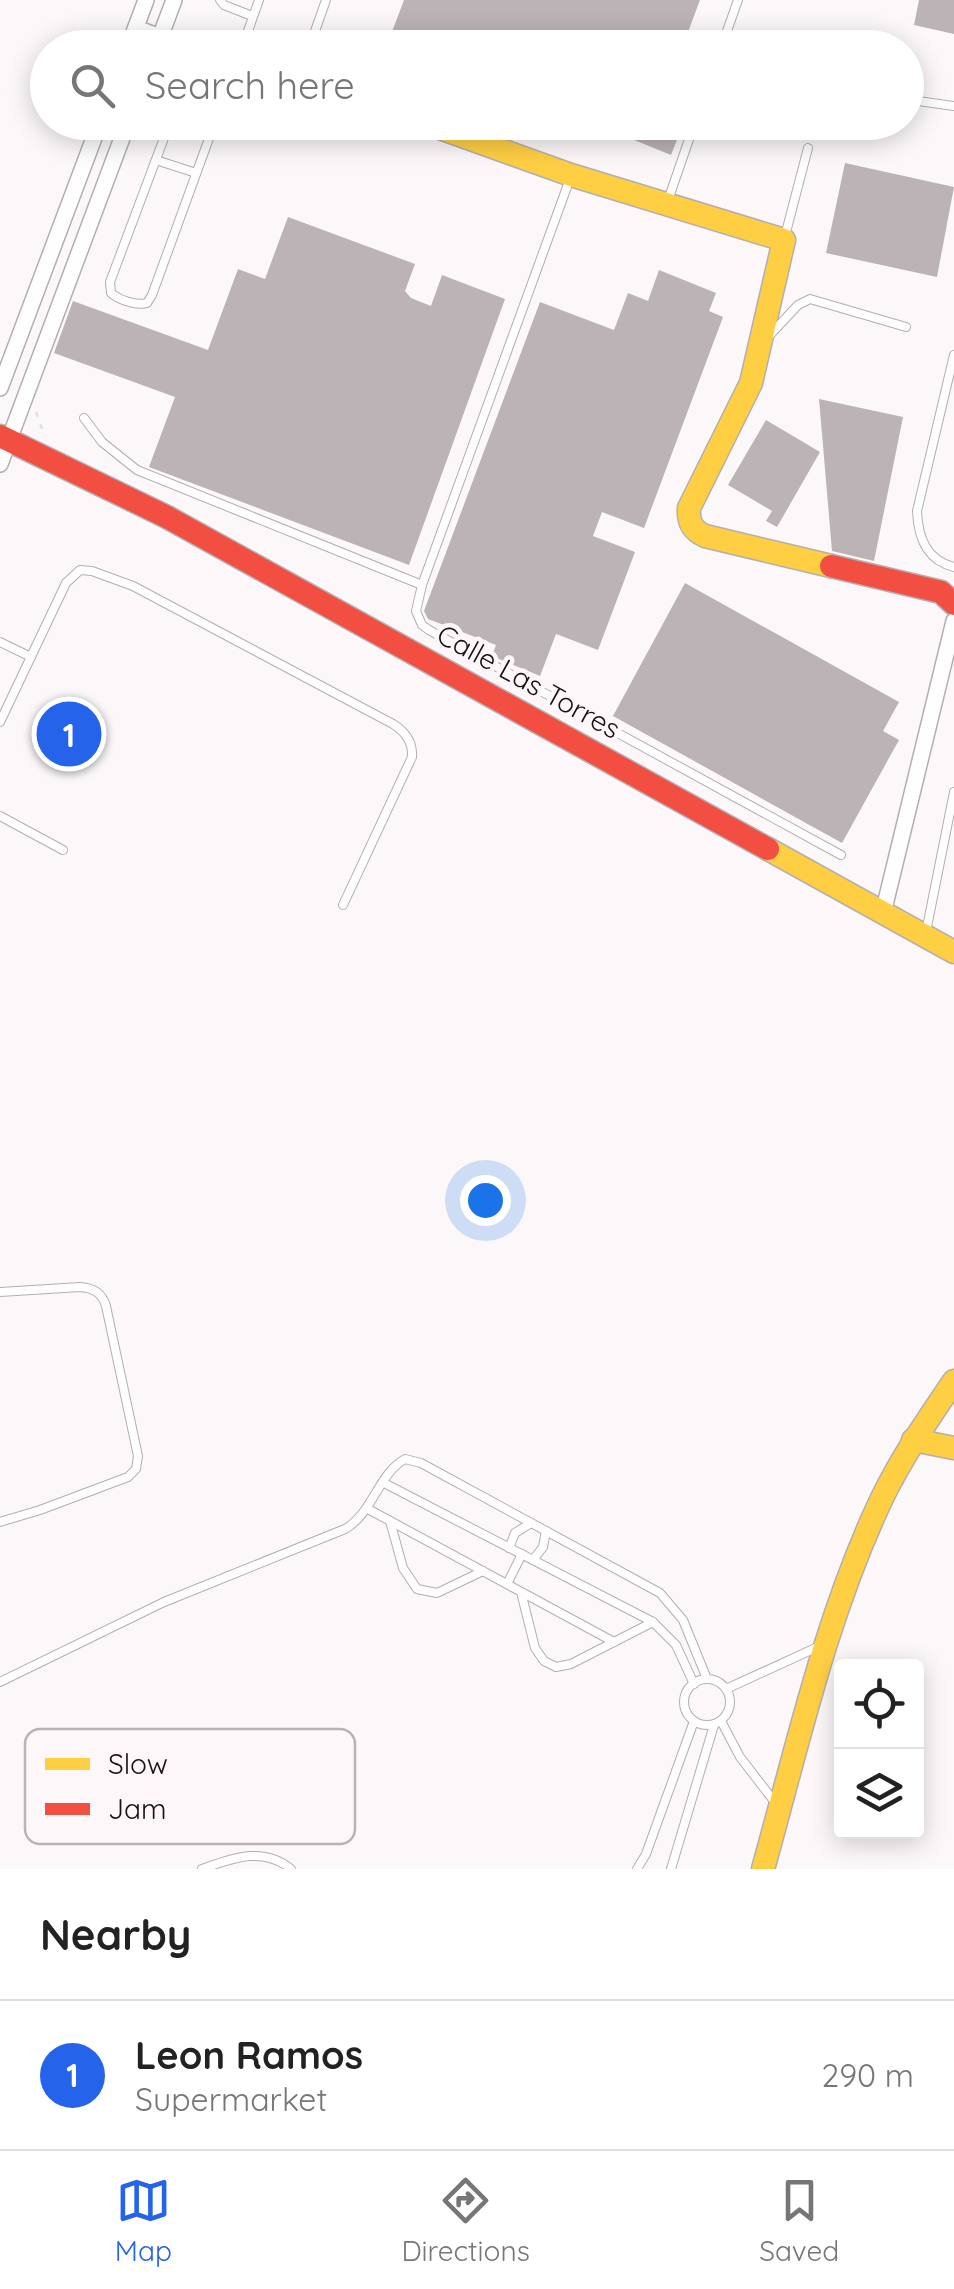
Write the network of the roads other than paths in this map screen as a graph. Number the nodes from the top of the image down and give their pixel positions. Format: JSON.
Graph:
{"nodes":[{"id":1,"x":146,"y":0,"type":"edge"},
{"id":2,"x":174,"y":0,"type":"edge"},
{"id":3,"x":220,"y":0,"type":"edge"},
{"id":4,"x":258,"y":0,"type":"edge"},
{"id":5,"x":326,"y":0,"type":"edge"},
{"id":6,"x":738,"y":0,"type":"edge"},
{"id":7,"x":252,"y":16,"type":"junction"},
{"id":8,"x":136,"y":28,"type":"joint"},
{"id":9,"x":139,"y":30,"type":"edge"},
{"id":10,"x":163,"y":30,"type":"edge"},
{"id":11,"x":248,"y":30,"type":"edge"},
{"id":12,"x":315,"y":30,"type":"edge"},
{"id":13,"x":727,"y":30,"type":"edge"},
{"id":14,"x":924,"y":101,"type":"edge"},
{"id":15,"x":954,"y":106,"type":"edge"},
{"id":16,"x":93,"y":140,"type":"edge"},
{"id":17,"x":121,"y":140,"type":"edge"},
{"id":18,"x":163,"y":140,"type":"edge"},
{"id":19,"x":208,"y":140,"type":"edge"},
{"id":20,"x":473,"y":140,"type":"edge"},
{"id":21,"x":689,"y":140,"type":"edge"},
{"id":22,"x":808,"y":148,"type":"dead end"},
{"id":23,"x":156,"y":160,"type":"junction"},
{"id":24,"x":196,"y":173,"type":"junction"},
{"id":25,"x":571,"y":175,"type":"junction"},
{"id":26,"x":666,"y":205,"type":"junction"},
{"id":27,"x":784,"y":240,"type":"junction"},
{"id":28,"x":906,"y":327,"type":"dead end"},
{"id":29,"x":760,"y":342,"type":"junction"},
{"id":30,"x":7,"y":349,"type":"edge"},
{"id":31,"x":954,"y":355,"type":"edge"},
{"id":32,"x":0,"y":388,"type":"edge"},
{"id":33,"x":84,"y":418,"type":"dead end"},
{"id":34,"x":4,"y":438,"type":"edge"},
{"id":35,"x":0,"y":464,"type":"edge"},
{"id":36,"x":954,"y":567,"type":"edge"},
{"id":37,"x":422,"y":586,"type":"junction"},
{"id":38,"x":954,"y":604,"type":"edge"},
{"id":39,"x":954,"y":622,"type":"edge"},
{"id":40,"x":0,"y":642,"type":"edge"},
{"id":41,"x":30,"y":657,"type":"junction"},
{"id":42,"x":0,"y":722,"type":"edge"},
{"id":43,"x":954,"y":792,"type":"edge"},
{"id":44,"x":0,"y":816,"type":"edge"},
{"id":45,"x":63,"y":850,"type":"dead end"},
{"id":46,"x":841,"y":856,"type":"dead end"},
{"id":47,"x":343,"y":905,"type":"dead end"},
{"id":48,"x":884,"y":914,"type":"junction"},
{"id":49,"x":926,"y":937,"type":"junction"},
{"id":50,"x":954,"y":952,"type":"edge"},
{"id":51,"x":0,"y":1292,"type":"edge"},
{"id":52,"x":954,"y":1381,"type":"edge"},
{"id":53,"x":914,"y":1440,"type":"junction"},
{"id":54,"x":954,"y":1448,"type":"edge"},
{"id":55,"x":384,"y":1483,"type":"junction"},
{"id":56,"x":368,"y":1509,"type":"junction"},
{"id":57,"x":390,"y":1521,"type":"junction"},
{"id":58,"x":0,"y":1522,"type":"edge"},
{"id":59,"x":531,"y":1522,"type":"junction"},
{"id":60,"x":546,"y":1530,"type":"junction"},
{"id":61,"x":509,"y":1548,"type":"junction"},
{"id":62,"x":522,"y":1554,"type":"junction"},
{"id":63,"x":532,"y":1560,"type":"junction"},
{"id":64,"x":483,"y":1571,"type":"junction"},
{"id":65,"x":507,"y":1584,"type":"junction"},
{"id":66,"x":521,"y":1592,"type":"junction"},
{"id":67,"x":653,"y":1622,"type":"junction"},
{"id":68,"x":614,"y":1642,"type":"junction"},
{"id":69,"x":828,"y":1642,"type":"junction"},
{"id":70,"x":708,"y":1679,"type":"junction"},
{"id":71,"x":0,"y":1682,"type":"edge"},
{"id":72,"x":694,"y":1684,"type":"junction"},
{"id":73,"x":726,"y":1689,"type":"junction"},
{"id":74,"x":694,"y":1721,"type":"junction"},
{"id":75,"x":718,"y":1723,"type":"junction"},
{"id":76,"x":780,"y":1808,"type":"junction"},
{"id":77,"x":202,"y":1869,"type":"edge"},
{"id":78,"x":292,"y":1869,"type":"edge"},
{"id":79,"x":637,"y":1869,"type":"edge"},
{"id":80,"x":671,"y":1869,"type":"edge"},
{"id":81,"x":763,"y":1869,"type":"edge"}],
"edges":[{"from":1,"to":8,"type":"street"},
{"from":2,"to":10,"type":"street"},
{"from":3,"to":7,"type":"lane"},
{"from":4,"to":7,"type":"lane"},
{"from":5,"to":12,"type":"lane"},
{"from":6,"to":13,"type":"lane"},
{"from":7,"to":11,"type":"lane"},
{"from":8,"to":9,"type":"street"},
{"from":14,"to":15,"type":"lane"},
{"from":16,"to":30,"type":"street"},
{"from":17,"to":34,"type":"street"},
{"from":18,"to":23,"type":"lane"},
{"from":19,"to":24,"type":"lane"},
{"from":20,"to":25,"type":"street"},
{"from":21,"to":26,"type":"lane"},
{"from":22,"to":27,"type":"lane"},
{"from":23,"to":24,"type":"lane"},
{"from":23,"to":24,"type":"lane"},
{"from":25,"to":26,"type":"street"},
{"from":25,"to":37,"type":"lane"},
{"from":26,"to":27,"type":"street"},
{"from":27,"to":29,"type":"street"},
{"from":28,"to":29,"type":"lane"},
{"from":29,"to":38,"type":"street"},
{"from":30,"to":32,"type":"street"},
{"from":31,"to":36,"type":"lane"},
{"from":33,"to":37,"type":"lane"},
{"from":34,"to":35,"type":"street"},
{"from":34,"to":48,"type":"street","name":"Calle Las Torres"},
{"from":37,"to":46,"type":"lane"},
{"from":39,"to":48,"type":"street"},
{"from":40,"to":41,"type":"lane"},
{"from":41,"to":42,"type":"lane"},
{"from":41,"to":47,"type":"lane"},
{"from":43,"to":49,"type":"lane"},
{"from":44,"to":45,"type":"lane"},
{"from":48,"to":49,"type":"street","name":"Calle Las Torres"},
{"from":49,"to":50,"type":"street","name":"Calle Las Torres"},
{"from":51,"to":58,"type":"lane"},
{"from":52,"to":53,"type":"street"},
{"from":53,"to":54,"type":"street"},
{"from":53,"to":69,"type":"street"},
{"from":55,"to":56,"type":"lane"},
{"from":55,"to":59,"type":"lane"},
{"from":55,"to":61,"type":"lane"},
{"from":56,"to":57,"type":"lane"},
{"from":56,"to":71,"type":"lane"},
{"from":57,"to":64,"type":"lane"},
{"from":57,"to":64,"type":"lane"},
{"from":59,"to":60,"type":"lane"},
{"from":59,"to":61,"type":"lane"},
{"from":60,"to":63,"type":"lane"},
{"from":60,"to":70,"type":"lane"},
{"from":61,"to":62,"type":"lane"},
{"from":62,"to":63,"type":"lane"},
{"from":62,"to":65,"type":"lane"},
{"from":63,"to":67,"type":"lane"},
{"from":64,"to":65,"type":"lane"},
{"from":65,"to":66,"type":"lane"},
{"from":66,"to":68,"type":"lane"},
{"from":66,"to":68,"type":"lane"},
{"from":67,"to":68,"type":"lane"},
{"from":67,"to":72,"type":"lane"},
{"from":69,"to":73,"type":"lane"},
{"from":69,"to":76,"type":"street"},
{"from":70,"to":72,"type":"lane"},
{"from":70,"to":73,"type":"lane"},
{"from":72,"to":74,"type":"lane"},
{"from":73,"to":75,"type":"lane"},
{"from":74,"to":75,"type":"lane"},
{"from":74,"to":79,"type":"lane"},
{"from":75,"to":76,"type":"lane"},
{"from":75,"to":80,"type":"lane"},
{"from":76,"to":81,"type":"street"},
{"from":77,"to":78,"type":"lane"}]}
